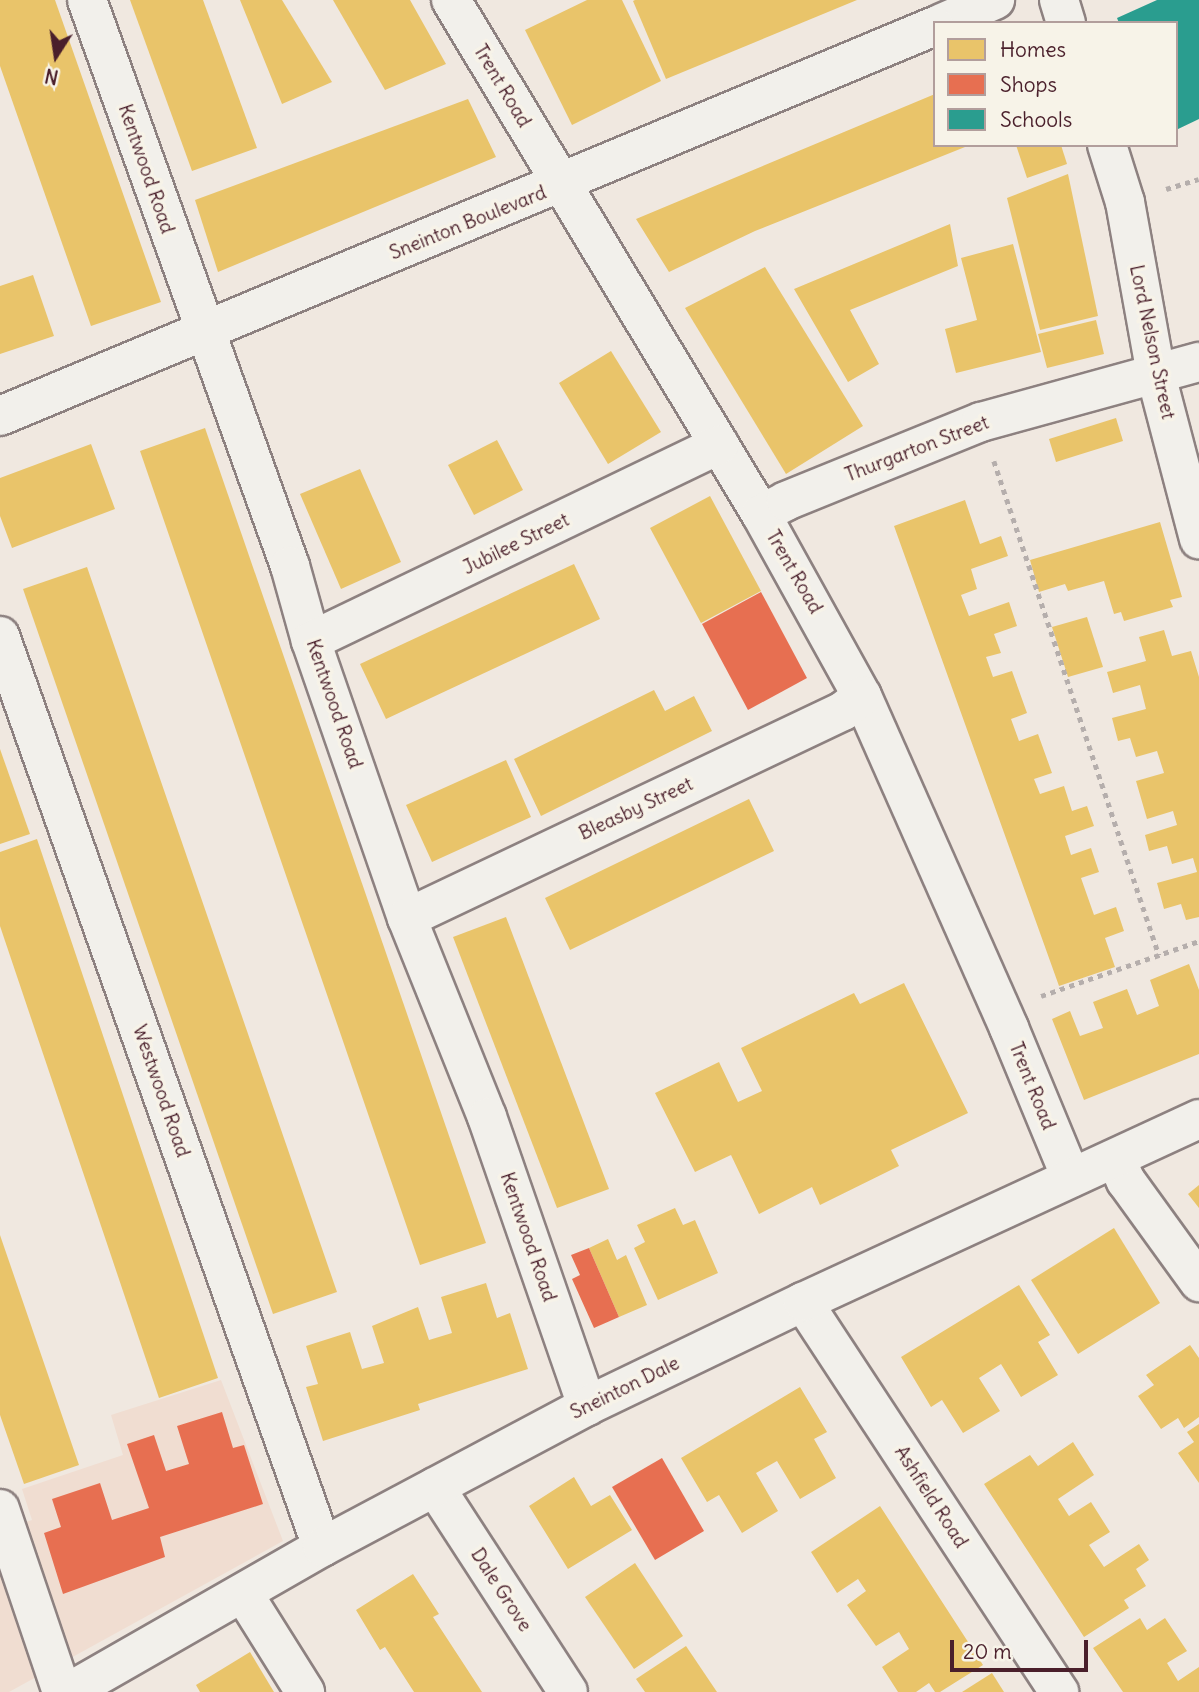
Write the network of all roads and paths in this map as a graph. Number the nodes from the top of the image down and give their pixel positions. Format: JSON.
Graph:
{"nodes":[{"id":1,"x":87,"y":0,"type":"edge"},
{"id":2,"x":451,"y":0,"type":"edge"},
{"id":3,"x":995,"y":0,"type":"edge"},
{"id":4,"x":1059,"y":0,"type":"edge"},
{"id":5,"x":947,"y":21,"type":"edge"},
{"id":6,"x":1065,"y":21,"type":"edge"},
{"id":7,"x":933,"y":27,"type":"edge"},
{"id":8,"x":1108,"y":147,"type":"edge"},
{"id":9,"x":561,"y":184,"type":"junction"},
{"id":10,"x":203,"y":332,"type":"junction"},
{"id":11,"x":1199,"y":362,"type":"edge"},
{"id":12,"x":1156,"y":375,"type":"junction"},
{"id":13,"x":0,"y":416,"type":"edge"},
{"id":14,"x":981,"y":422,"type":"junction"},
{"id":15,"x":719,"y":445,"type":"junction"},
{"id":16,"x":761,"y":514,"type":"junction"},
{"id":17,"x":1199,"y":538,"type":"edge"},
{"id":18,"x":0,"y":636,"type":"edge"},
{"id":19,"x":311,"y":641,"type":"junction"},
{"id":20,"x":862,"y":696,"type":"junction"},
{"id":21,"x":407,"y":918,"type":"junction"},
{"id":22,"x":1199,"y":941,"type":"edge"},
{"id":23,"x":1159,"y":955,"type":"junction"},
{"id":24,"x":1000,"y":1011,"type":"junction"},
{"id":25,"x":1199,"y":1119,"type":"edge"},
{"id":26,"x":1116,"y":1159,"type":"junction"},
{"id":27,"x":1071,"y":1178,"type":"junction"},
{"id":28,"x":1199,"y":1282,"type":"edge"},
{"id":29,"x":803,"y":1302,"type":"junction"},
{"id":30,"x":587,"y":1406,"type":"junction"},
{"id":31,"x":435,"y":1487,"type":"junction"},
{"id":32,"x":0,"y":1509,"type":"edge"},
{"id":33,"x":322,"y":1547,"type":"junction"},
{"id":34,"x":243,"y":1593,"type":"junction"},
{"id":35,"x":62,"y":1692,"type":"edge"},
{"id":36,"x":69,"y":1692,"type":"edge"},
{"id":37,"x":304,"y":1692,"type":"edge"},
{"id":38,"x":568,"y":1692,"type":"edge"},
{"id":39,"x":1059,"y":1692,"type":"edge"}],
"edges":[{"from":1,"to":10,"type":"street","name":"Kentwood Road"},
{"from":2,"to":9,"type":"street","name":"Trent Road"},
{"from":3,"to":5,"type":"street"},
{"from":4,"to":6,"type":"street"},
{"from":7,"to":9,"type":"street","name":"Sneinton Boulevard"},
{"from":8,"to":12,"type":"street","name":"Lord Nelson Street"},
{"from":9,"to":10,"type":"street","name":"Sneinton Boulevard"},
{"from":9,"to":15,"type":"street","name":"Trent Road"},
{"from":10,"to":13,"type":"street","name":"Sneinton Boulevard"},
{"from":10,"to":19,"type":"street","name":"Kentwood Road"},
{"from":11,"to":12,"type":"street","name":"Thurgarton Street"},
{"from":12,"to":14,"type":"street","name":"Thurgarton Street"},
{"from":12,"to":17,"type":"street","name":"Lord Nelson Street"},
{"from":14,"to":16,"type":"street","name":"Thurgarton Street"},
{"from":14,"to":23,"type":"path"},
{"from":15,"to":16,"type":"street","name":"Trent Road"},
{"from":15,"to":19,"type":"street","name":"Jubilee Street"},
{"from":16,"to":20,"type":"street","name":"Trent Road"},
{"from":18,"to":33,"type":"street","name":"Westwood Road"},
{"from":19,"to":21,"type":"street","name":"Kentwood Road"},
{"from":20,"to":21,"type":"street","name":"Bleasby Street"},
{"from":20,"to":24,"type":"street","name":"Trent Road"},
{"from":21,"to":30,"type":"street","name":"Kentwood Road"},
{"from":22,"to":23,"type":"path"},
{"from":23,"to":24,"type":"path"},
{"from":24,"to":27,"type":"street","name":"Trent Road"},
{"from":25,"to":26,"type":"street","name":"Sneinton Dale"},
{"from":26,"to":27,"type":"street","name":"Sneinton Dale"},
{"from":26,"to":28,"type":"street"},
{"from":27,"to":29,"type":"street","name":"Sneinton Dale"},
{"from":29,"to":30,"type":"street","name":"Sneinton Dale"},
{"from":29,"to":39,"type":"street","name":"Ashfield Road"},
{"from":30,"to":31,"type":"street","name":"Sneinton Dale"},
{"from":31,"to":33,"type":"street","name":"Sneinton Dale"},
{"from":31,"to":38,"type":"street","name":"Dale Grove"},
{"from":32,"to":35,"type":"street"},
{"from":33,"to":34,"type":"street","name":"Sneinton Dale"},
{"from":34,"to":36,"type":"street","name":"Sneinton Dale"},
{"from":34,"to":37,"type":"street"}]}
